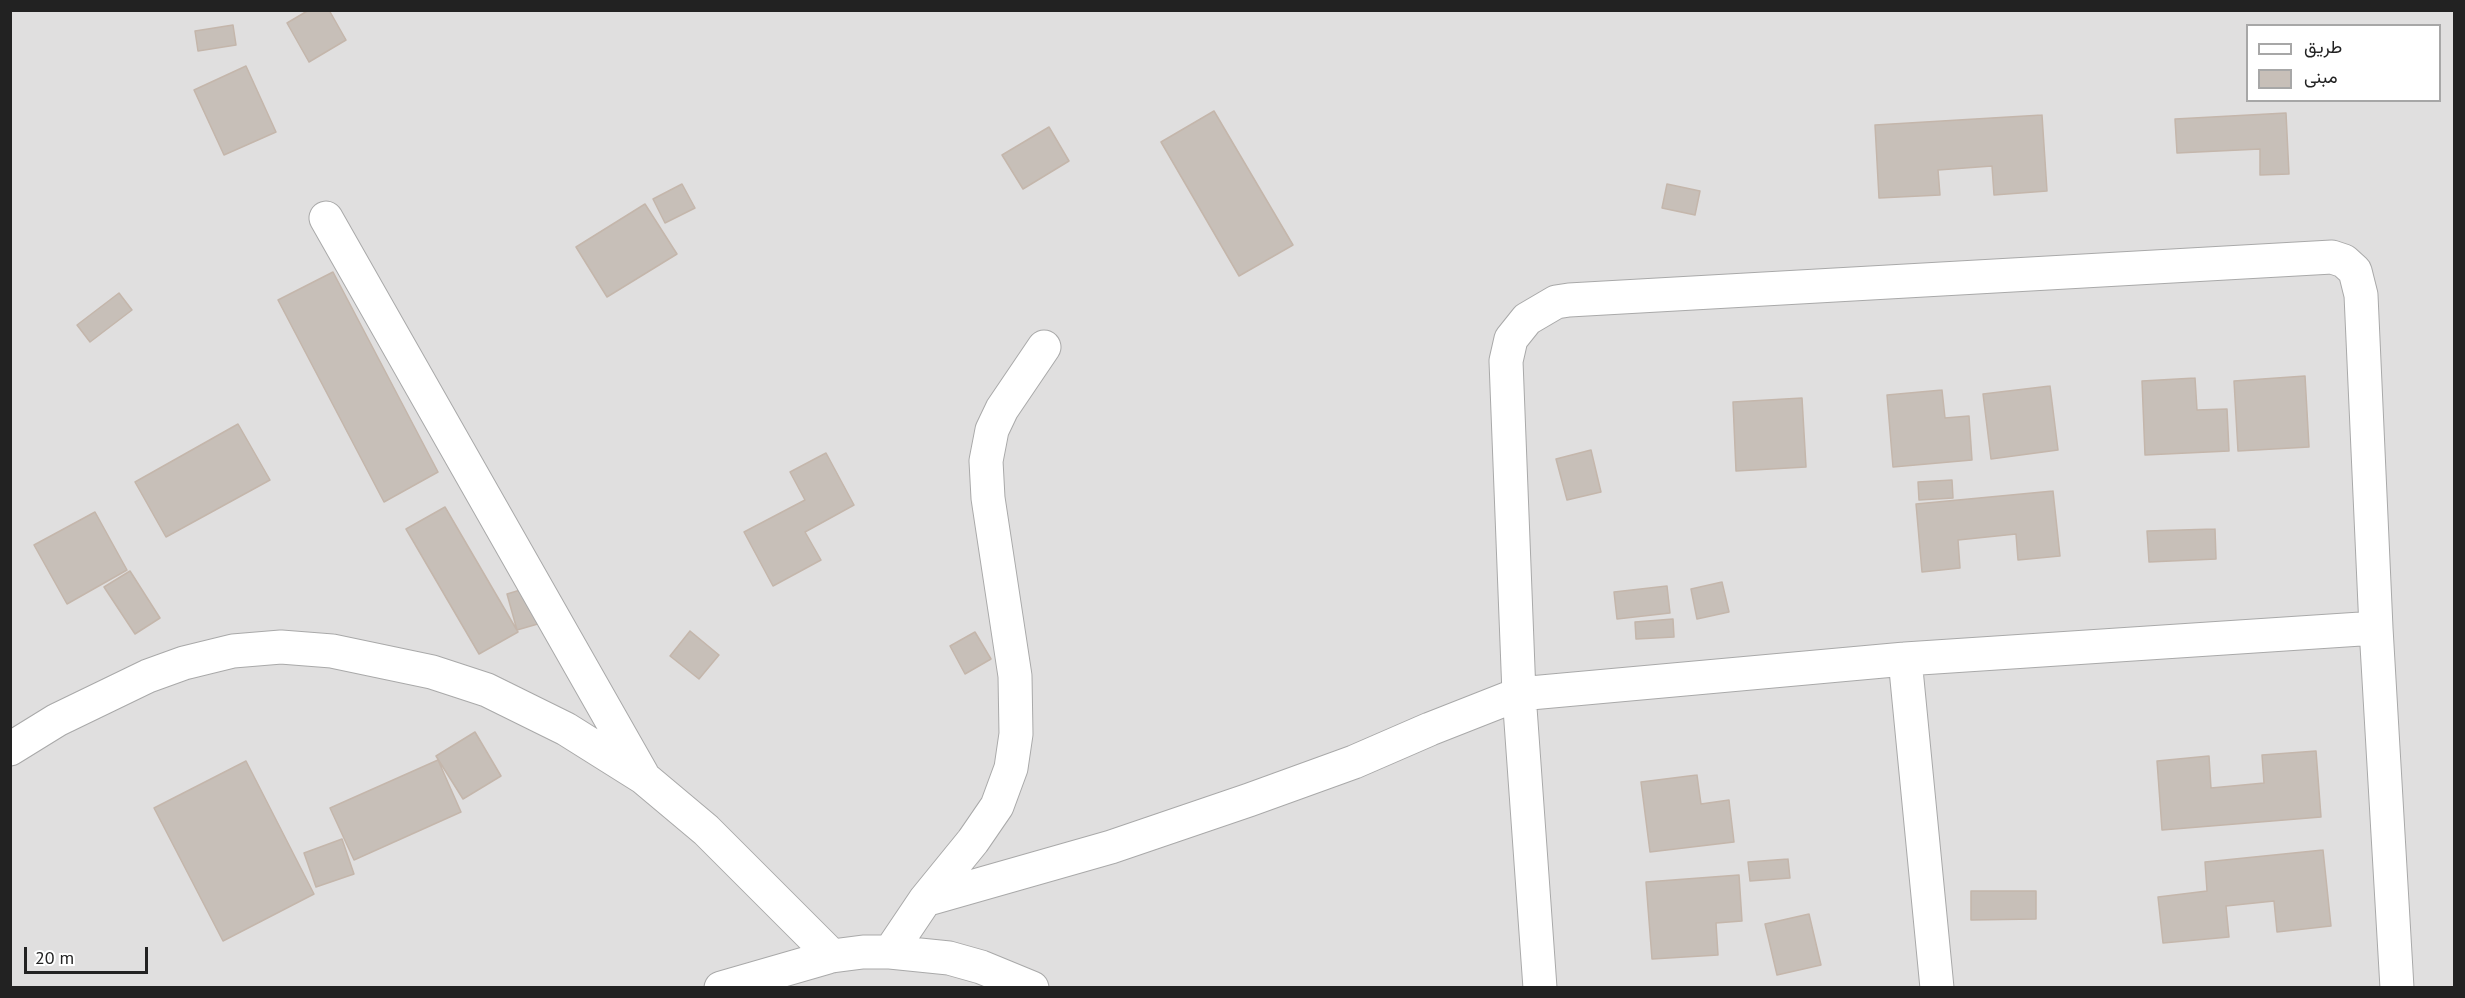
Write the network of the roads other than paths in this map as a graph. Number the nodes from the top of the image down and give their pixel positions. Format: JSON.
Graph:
{"nodes":[{"id":1,"x":326,"y":218,"type":"dead end"},
{"id":2,"x":1044,"y":347,"type":"dead end"},
{"id":3,"x":2376,"y":628,"type":"junction"},
{"id":4,"x":1905,"y":659,"type":"junction"},
{"id":5,"x":1519,"y":694,"type":"junction"},
{"id":6,"x":10,"y":749,"type":"edge"},
{"id":7,"x":644,"y":778,"type":"junction"},
{"id":8,"x":926,"y":900,"type":"junction"},
{"id":9,"x":891,"y":952,"type":"junction"},
{"id":10,"x":832,"y":956,"type":"junction"},
{"id":11,"x":721,"y":987,"type":"edge"},
{"id":12,"x":1032,"y":987,"type":"edge"},
{"id":13,"x":1540,"y":987,"type":"edge"},
{"id":14,"x":1937,"y":987,"type":"edge"},
{"id":15,"x":2397,"y":987,"type":"edge"}],
"edges":[{"from":1,"to":7,"type":"street"},
{"from":2,"to":8,"type":"street"},
{"from":3,"to":4,"type":"street"},
{"from":3,"to":5,"type":"street"},
{"from":3,"to":15,"type":"street"},
{"from":4,"to":5,"type":"street"},
{"from":4,"to":14,"type":"street"},
{"from":5,"to":8,"type":"street"},
{"from":5,"to":13,"type":"street"},
{"from":6,"to":7,"type":"street"},
{"from":7,"to":10,"type":"street"},
{"from":8,"to":9,"type":"street"},
{"from":9,"to":10,"type":"street"},
{"from":9,"to":12,"type":"street"},
{"from":10,"to":11,"type":"street"}]}
